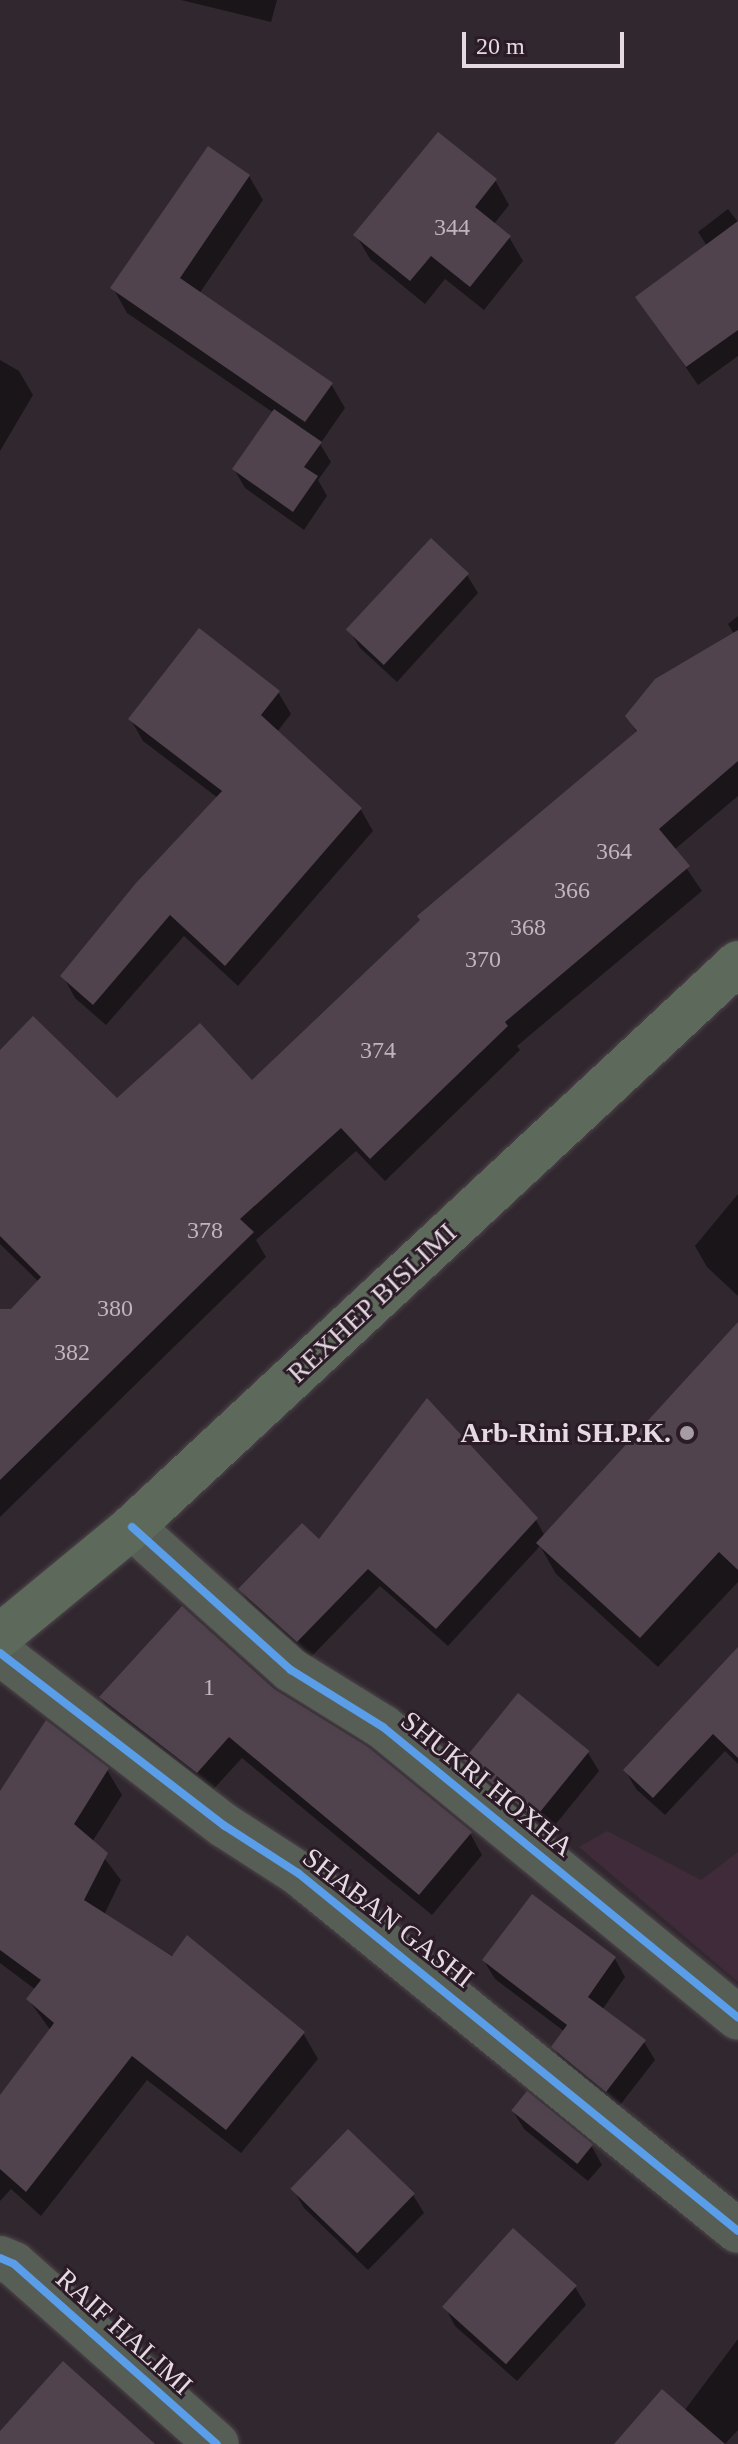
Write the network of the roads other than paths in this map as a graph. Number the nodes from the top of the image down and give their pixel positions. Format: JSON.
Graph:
{"nodes":[{"id":1,"x":738,"y":963,"type":"edge"},
{"id":2,"x":132,"y":1527,"type":"junction"},
{"id":3,"x":0,"y":1636,"type":"edge"},
{"id":4,"x":0,"y":1653,"type":"edge"},
{"id":5,"x":738,"y":2018,"type":"edge"},
{"id":6,"x":738,"y":2231,"type":"edge"},
{"id":7,"x":0,"y":2258,"type":"edge"},
{"id":8,"x":217,"y":2444,"type":"edge"}],
"edges":[{"from":1,"to":2,"type":"main road","name":"REXHEP BISLIMI"},
{"from":2,"to":3,"type":"main road","name":"REXHEP BISLIMI"},
{"from":2,"to":5,"type":"street","name":"SHUKRI HOXHA"},
{"from":4,"to":6,"type":"street","name":"SHABAN GASHI"},
{"from":7,"to":8,"type":"street","name":"RAIF HALIMI"}]}
